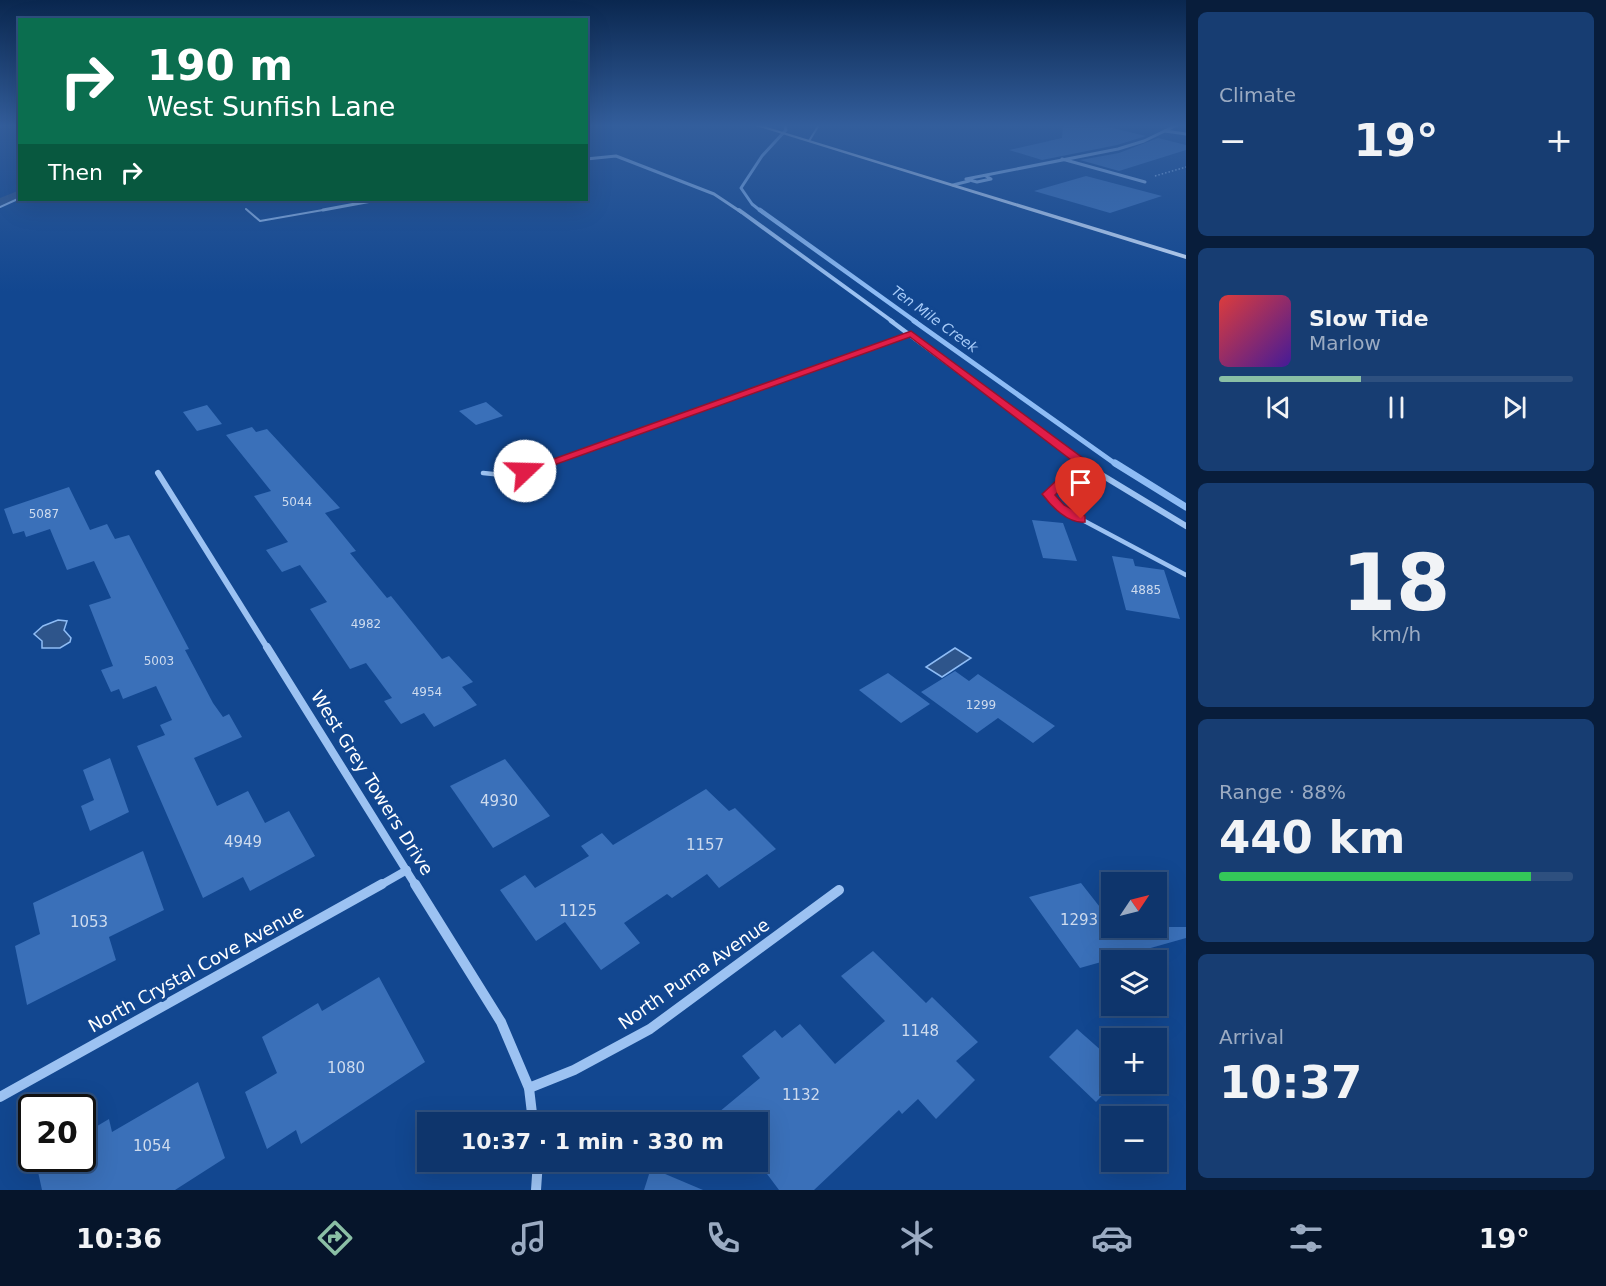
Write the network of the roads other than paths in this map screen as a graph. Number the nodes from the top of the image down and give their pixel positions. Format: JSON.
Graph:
{"nodes":[{"id":1,"x":679,"y":181,"type":"edge"},
{"id":2,"x":937,"y":181,"type":"edge"},
{"id":3,"x":969,"y":181,"type":"joint"},
{"id":4,"x":982,"y":181,"type":"edge"},
{"id":5,"x":1140,"y":181,"type":"edge"},
{"id":6,"x":1145,"y":182,"type":"dead end"},
{"id":7,"x":952,"y":185,"type":"junction"},
{"id":8,"x":18,"y":199,"type":"edge"},
{"id":9,"x":372,"y":201,"type":"edge"},
{"id":10,"x":0,"y":207,"type":"edge"},
{"id":11,"x":246,"y":209,"type":"dead end"},
{"id":12,"x":323,"y":210,"type":"joint"},
{"id":13,"x":1186,"y":256,"type":"edge"},
{"id":14,"x":911,"y":334,"type":"junction"},
{"id":15,"x":1091,"y":470,"type":"junction"},
{"id":16,"x":158,"y":473,"type":"dead end"},
{"id":17,"x":483,"y":473,"type":"dead end"},
{"id":18,"x":1186,"y":526,"type":"edge"},
{"id":19,"x":1186,"y":575,"type":"edge"},
{"id":20,"x":407,"y":870,"type":"junction"},
{"id":21,"x":839,"y":890,"type":"dead end"},
{"id":22,"x":529,"y":1088,"type":"junction"},
{"id":23,"x":0,"y":1097,"type":"edge"},
{"id":24,"x":532,"y":1112,"type":"edge"},
{"id":25,"x":537,"y":1172,"type":"edge"},
{"id":26,"x":536,"y":1190,"type":"edge"}],
"edges":[{"from":1,"to":14,"type":"street"},
{"from":2,"to":7,"type":"main road"},
{"from":3,"to":4,"type":"street"},
{"from":3,"to":7,"type":"street"},
{"from":5,"to":6,"type":"street"},
{"from":7,"to":13,"type":"main road"},
{"from":8,"to":10,"type":"lane"},
{"from":9,"to":12,"type":"street"},
{"from":11,"to":12,"type":"lane"},
{"from":14,"to":15,"type":"street"},
{"from":14,"to":17,"type":"lane"},
{"from":15,"to":18,"type":"street"},
{"from":15,"to":19,"type":"lane"},
{"from":16,"to":20,"type":"street","name":"West Grey Towers Drive"},
{"from":20,"to":22,"type":"street","name":"West Grey Towers Drive"},
{"from":20,"to":23,"type":"street","name":"North Crystal Cove Avenue"},
{"from":21,"to":22,"type":"street","name":"North Puma Avenue"},
{"from":22,"to":24,"type":"street","name":"West Grey Towers Drive"},
{"from":25,"to":26,"type":"street"}]}
